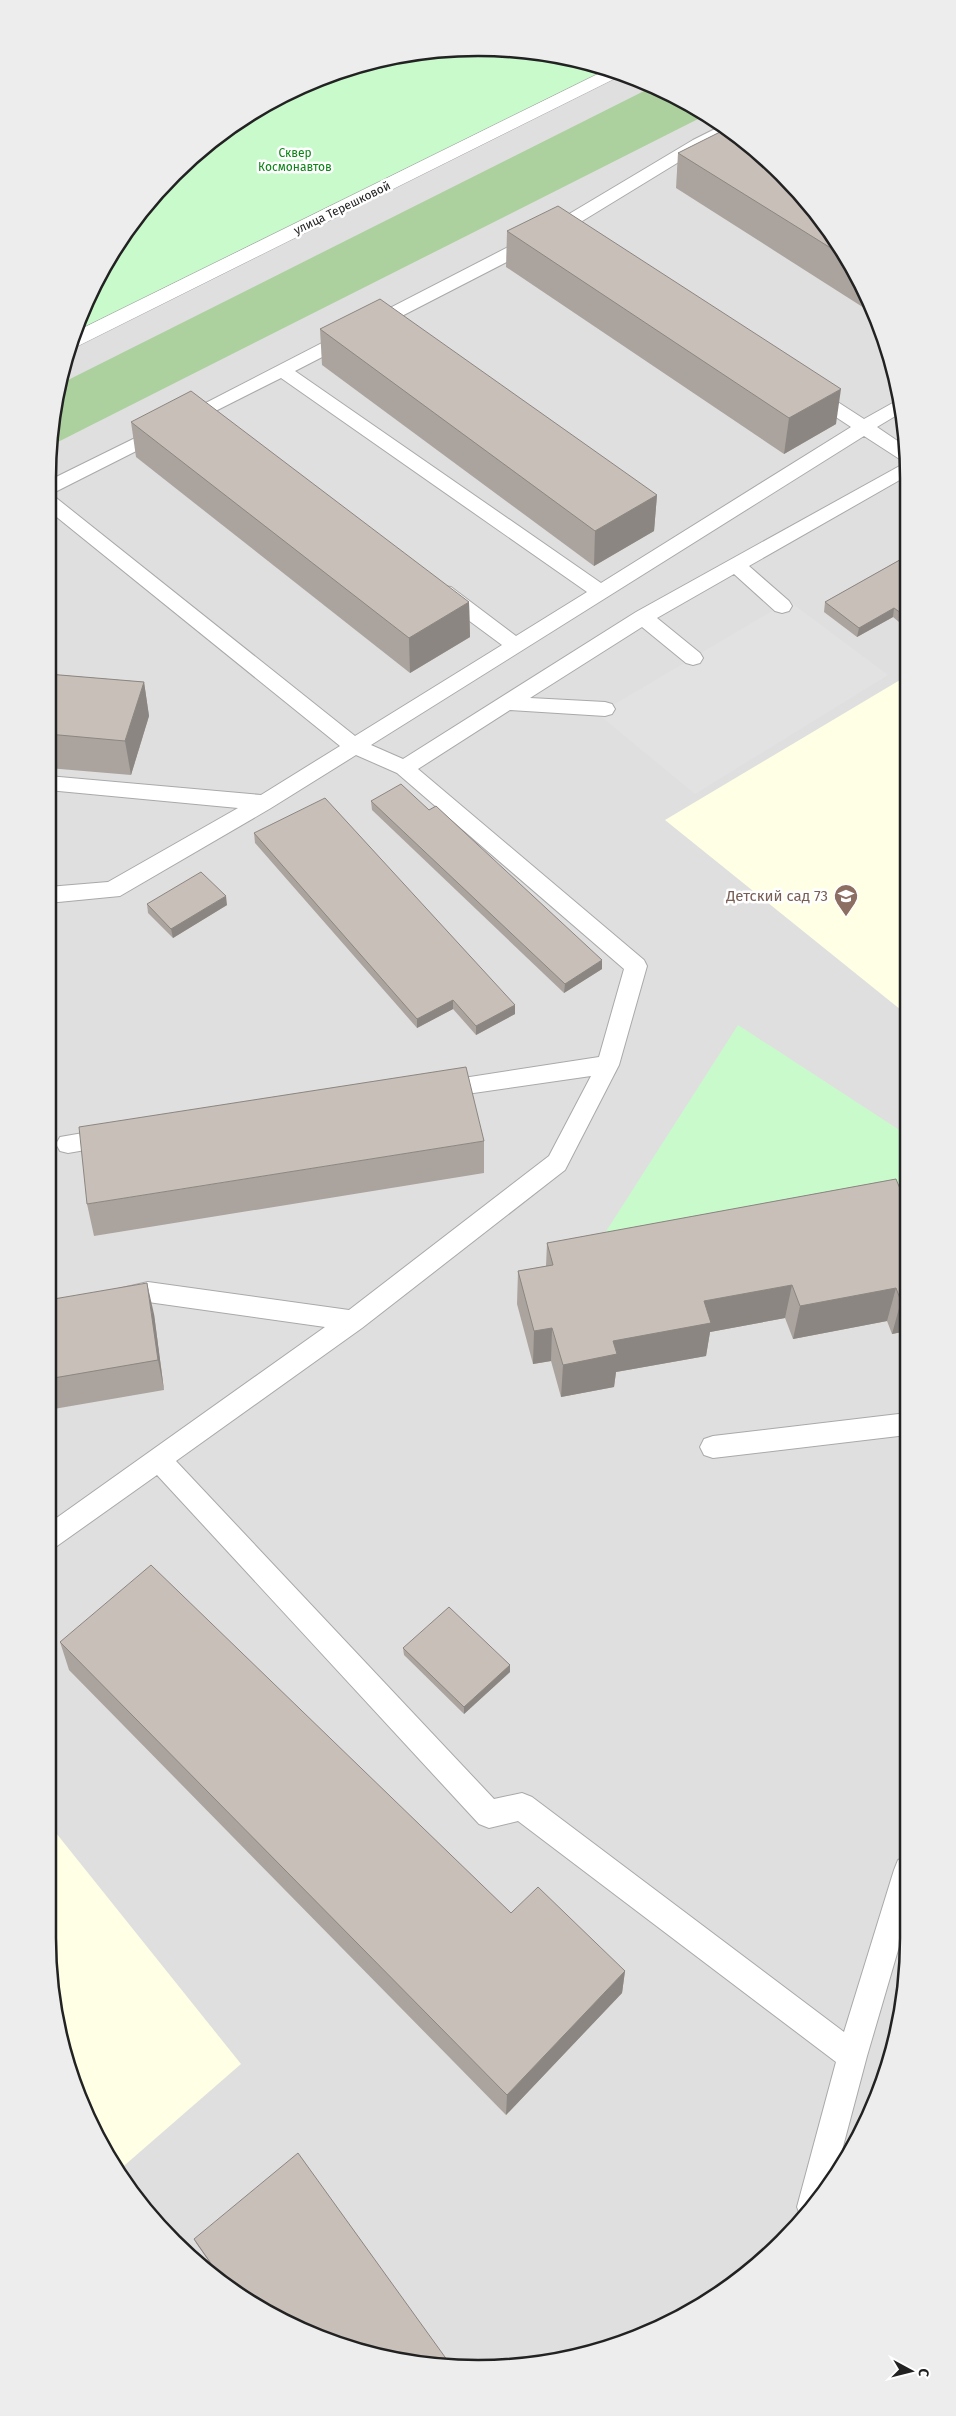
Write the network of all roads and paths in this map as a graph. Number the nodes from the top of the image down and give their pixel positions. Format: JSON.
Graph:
{"nodes":[{"id":1,"x":606,"y":77,"type":"edge"},
{"id":2,"x":720,"y":133,"type":"edge"},
{"id":3,"x":699,"y":143,"type":"junction"},
{"id":4,"x":715,"y":153,"type":"edge"},
{"id":5,"x":556,"y":230,"type":"junction"},
{"id":6,"x":572,"y":241,"type":"edge"},
{"id":7,"x":81,"y":337,"type":"edge"},
{"id":8,"x":281,"y":370,"type":"junction"},
{"id":9,"x":797,"y":384,"type":"edge"},
{"id":10,"x":894,"y":408,"type":"edge"},
{"id":11,"x":202,"y":412,"type":"junction"},
{"id":12,"x":218,"y":424,"type":"edge"},
{"id":13,"x":863,"y":426,"type":"junction"},
{"id":14,"x":899,"y":450,"type":"edge"},
{"id":15,"x":900,"y":472,"type":"edge"},
{"id":16,"x":56,"y":484,"type":"edge"},
{"id":17,"x":56,"y":507,"type":"edge"},
{"id":18,"x":735,"y":564,"type":"junction"},
{"id":19,"x":429,"y":581,"type":"edge"},
{"id":20,"x":601,"y":593,"type":"junction"},
{"id":21,"x":782,"y":606,"type":"dead end"},
{"id":22,"x":643,"y":617,"type":"junction"},
{"id":23,"x":515,"y":645,"type":"junction"},
{"id":24,"x":693,"y":658,"type":"dead end"},
{"id":25,"x":504,"y":703,"type":"junction"},
{"id":26,"x":605,"y":709,"type":"dead end"},
{"id":27,"x":354,"y":746,"type":"junction"},
{"id":28,"x":404,"y":768,"type":"junction"},
{"id":29,"x":56,"y":784,"type":"edge"},
{"id":30,"x":264,"y":803,"type":"junction"},
{"id":31,"x":56,"y":894,"type":"edge"},
{"id":32,"x":608,"y":1065,"type":"junction"},
{"id":33,"x":422,"y":1092,"type":"edge"},
{"id":34,"x":136,"y":1134,"type":"edge"},
{"id":35,"x":68,"y":1144,"type":"dead end"},
{"id":36,"x":93,"y":1302,"type":"edge"},
{"id":37,"x":353,"y":1321,"type":"junction"},
{"id":38,"x":900,"y":1425,"type":"edge"},
{"id":39,"x":713,"y":1447,"type":"dead end"},
{"id":40,"x":159,"y":1460,"type":"junction"},
{"id":41,"x":56,"y":1532,"type":"edge"},
{"id":42,"x":900,"y":1897,"type":"edge"},
{"id":43,"x":852,"y":2056,"type":"junction"},
{"id":44,"x":817,"y":2190,"type":"edge"}],
"edges":[{"from":1,"to":7,"type":"street","name":"улица Терешковой"},
{"from":2,"to":3,"type":"lane"},
{"from":3,"to":4,"type":"lane"},
{"from":3,"to":5,"type":"lane"},
{"from":5,"to":6,"type":"lane"},
{"from":5,"to":8,"type":"lane"},
{"from":8,"to":11,"type":"lane"},
{"from":8,"to":20,"type":"lane"},
{"from":9,"to":13,"type":"lane"},
{"from":10,"to":13,"type":"lane"},
{"from":11,"to":12,"type":"lane"},
{"from":11,"to":16,"type":"lane"},
{"from":13,"to":14,"type":"lane"},
{"from":13,"to":20,"type":"lane"},
{"from":15,"to":18,"type":"lane"},
{"from":17,"to":27,"type":"lane"},
{"from":18,"to":21,"type":"lane"},
{"from":18,"to":22,"type":"lane"},
{"from":19,"to":23,"type":"lane"},
{"from":20,"to":23,"type":"lane"},
{"from":22,"to":24,"type":"lane"},
{"from":22,"to":25,"type":"lane"},
{"from":23,"to":27,"type":"lane"},
{"from":25,"to":26,"type":"lane"},
{"from":25,"to":28,"type":"lane"},
{"from":27,"to":28,"type":"lane"},
{"from":27,"to":30,"type":"lane"},
{"from":28,"to":32,"type":"lane"},
{"from":29,"to":30,"type":"lane"},
{"from":30,"to":31,"type":"lane"},
{"from":32,"to":33,"type":"lane"},
{"from":32,"to":37,"type":"lane"},
{"from":34,"to":35,"type":"lane"},
{"from":36,"to":37,"type":"lane"},
{"from":37,"to":40,"type":"lane"},
{"from":38,"to":39,"type":"lane"},
{"from":40,"to":41,"type":"lane"},
{"from":40,"to":43,"type":"lane"},
{"from":42,"to":43,"type":"lane"},
{"from":43,"to":44,"type":"lane"}]}
